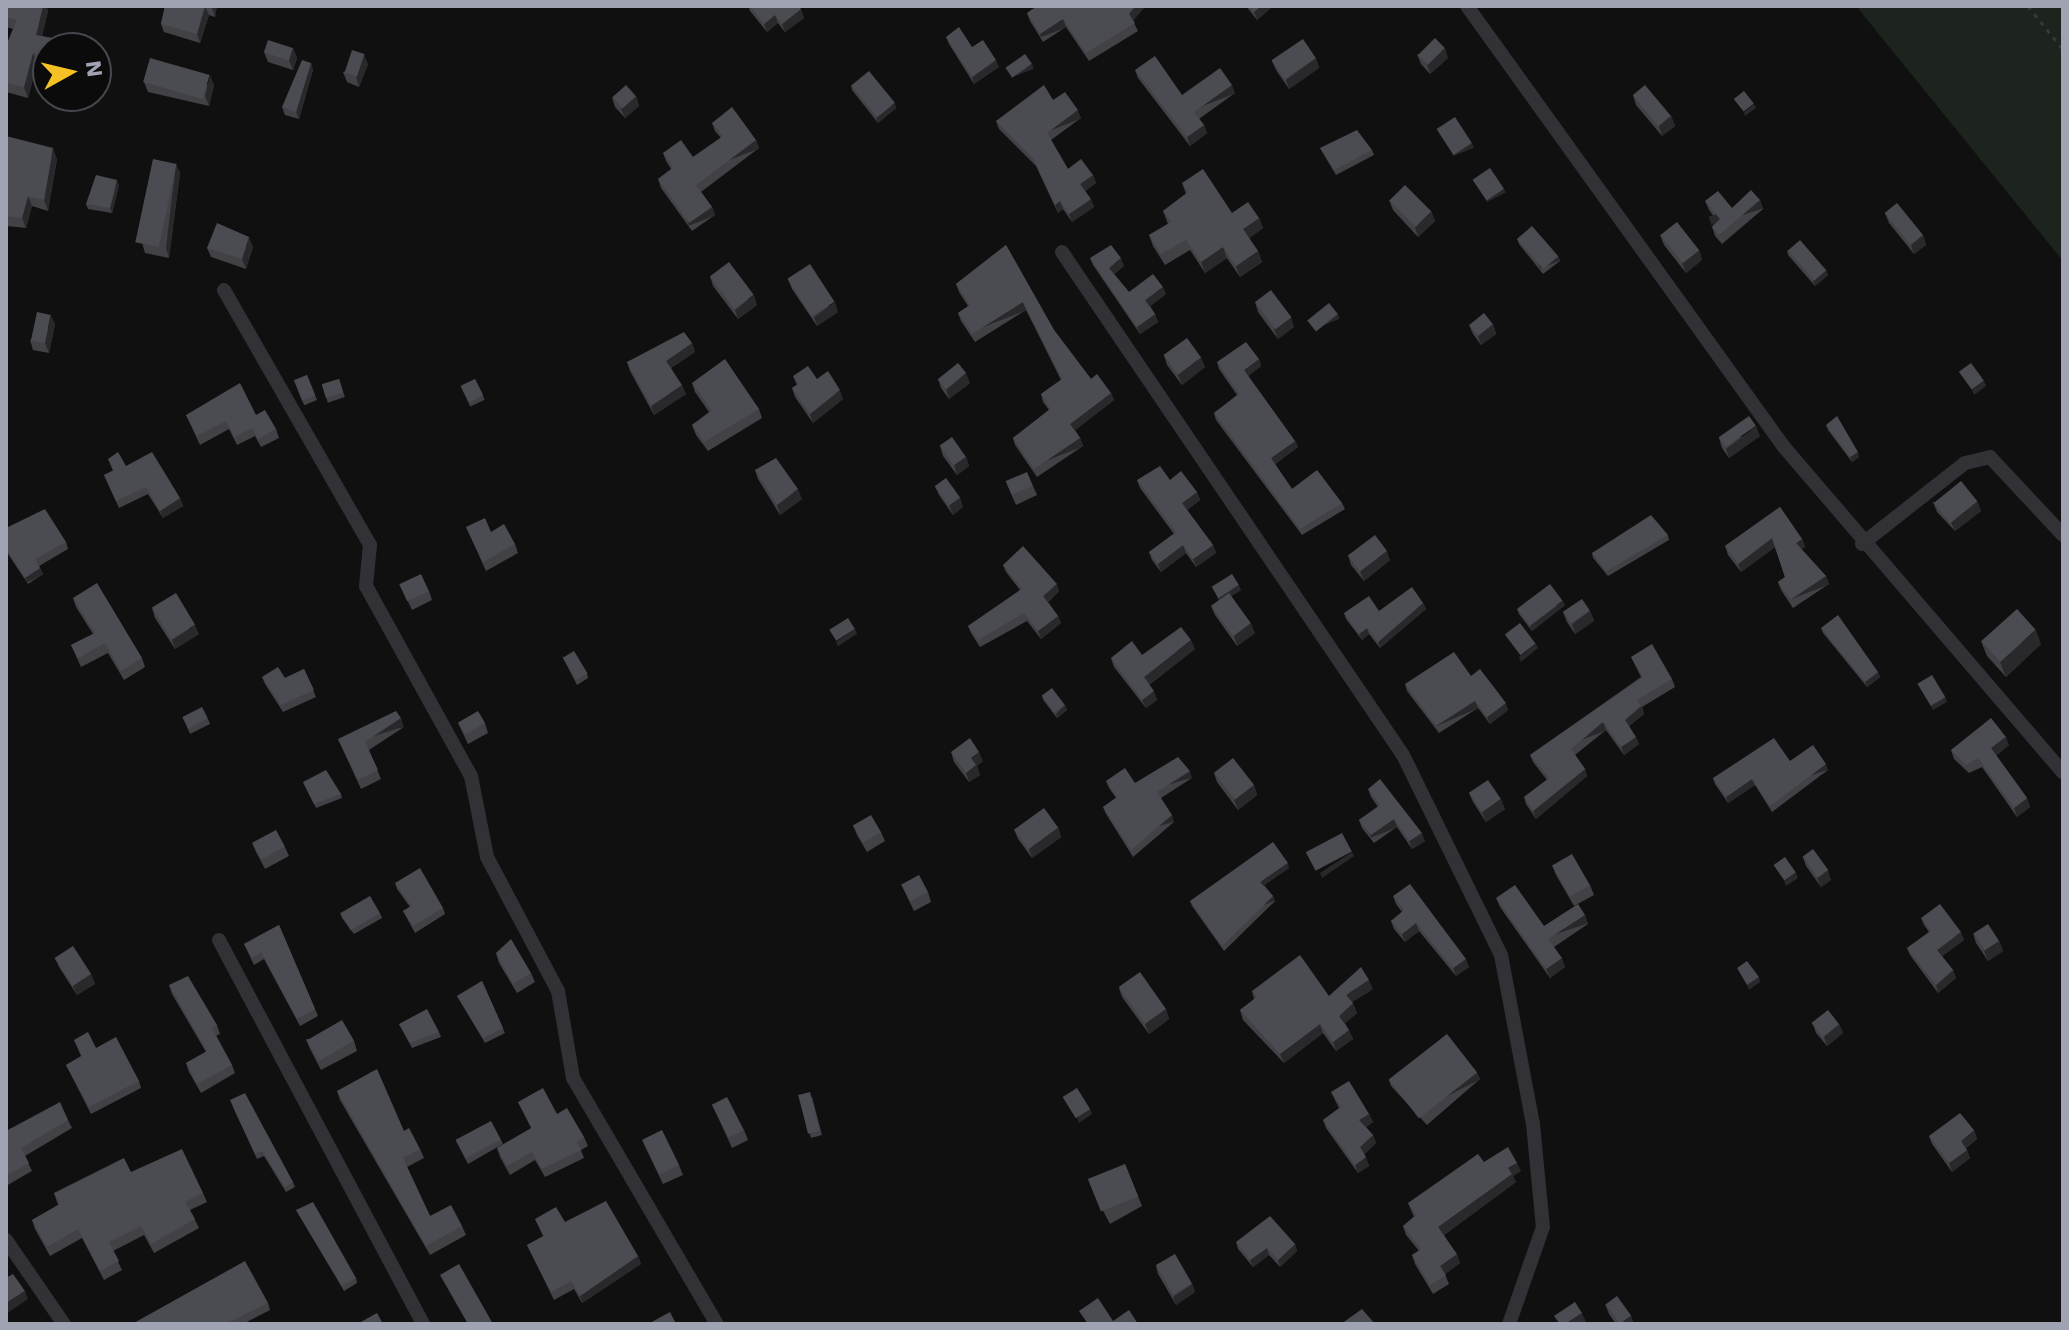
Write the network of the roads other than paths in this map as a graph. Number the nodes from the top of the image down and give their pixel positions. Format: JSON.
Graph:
{"nodes":[{"id":1,"x":1467,"y":6,"type":"edge"},
{"id":2,"x":1062,"y":252,"type":"dead end"},
{"id":3,"x":224,"y":290,"type":"dead end"},
{"id":4,"x":2063,"y":535,"type":"edge"},
{"id":5,"x":1862,"y":544,"type":"junction"},
{"id":6,"x":2063,"y":773,"type":"edge"},
{"id":7,"x":219,"y":940,"type":"dead end"},
{"id":8,"x":6,"y":1240,"type":"edge"},
{"id":9,"x":64,"y":1324,"type":"edge"},
{"id":10,"x":423,"y":1324,"type":"edge"},
{"id":11,"x":717,"y":1324,"type":"edge"},
{"id":12,"x":1509,"y":1324,"type":"edge"}],
"edges":[{"from":1,"to":5,"type":"street"},
{"from":2,"to":12,"type":"street"},
{"from":3,"to":11,"type":"street"},
{"from":4,"to":5,"type":"street"},
{"from":5,"to":6,"type":"street"},
{"from":7,"to":10,"type":"street"},
{"from":8,"to":9,"type":"street"}]}
